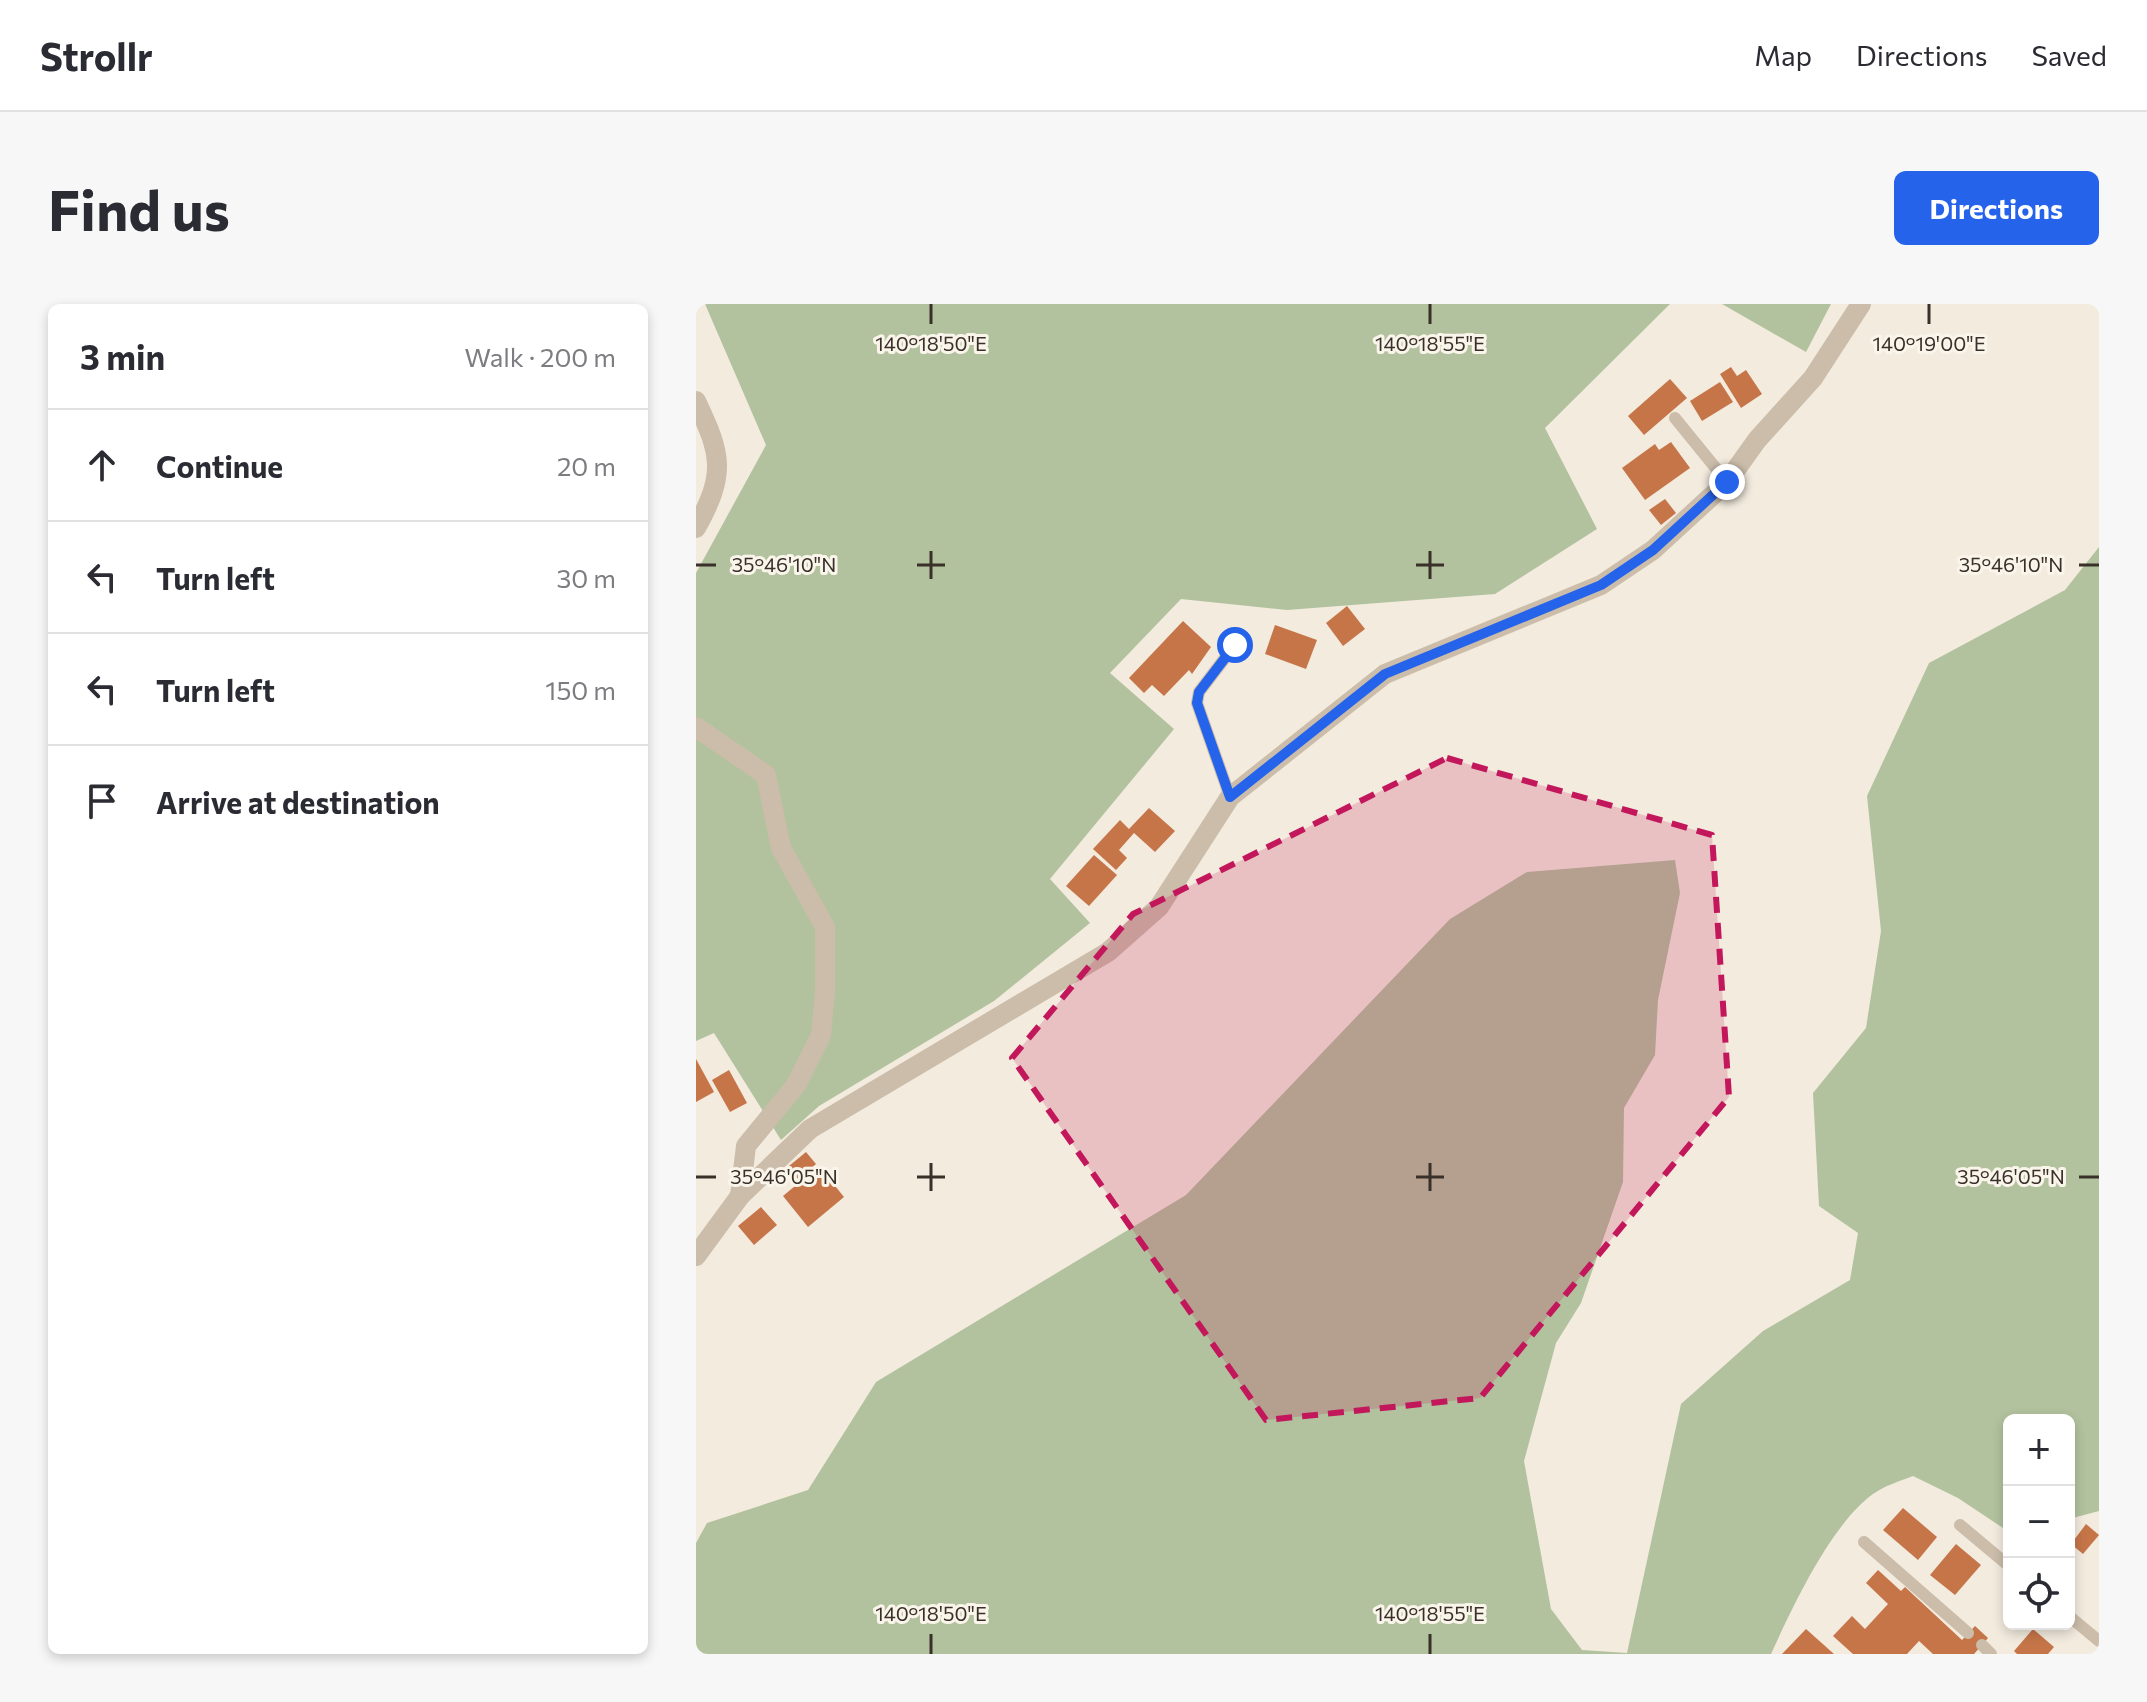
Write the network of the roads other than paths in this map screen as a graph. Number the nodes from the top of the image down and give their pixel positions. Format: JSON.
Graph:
{"nodes":[{"id":1,"x":1861,"y":304,"type":"edge"},
{"id":2,"x":696,"y":401,"type":"edge"},
{"id":3,"x":1675,"y":418,"type":"dead end"},
{"id":4,"x":1727,"y":482,"type":"junction"},
{"id":5,"x":698,"y":518,"type":"edge"},
{"id":6,"x":1235,"y":645,"type":"dead end"},
{"id":7,"x":696,"y":727,"type":"edge"},
{"id":8,"x":1230,"y":797,"type":"junction"},
{"id":9,"x":740,"y":1196,"type":"junction"},
{"id":10,"x":704,"y":1236,"type":"edge"},
{"id":11,"x":696,"y":1256,"type":"edge"},
{"id":12,"x":1960,"y":1525,"type":"dead end"},
{"id":13,"x":1864,"y":1542,"type":"dead end"},
{"id":14,"x":2003,"y":1561,"type":"edge"},
{"id":15,"x":2075,"y":1621,"type":"edge"},
{"id":16,"x":1968,"y":1633,"type":"dead end"},
{"id":17,"x":2099,"y":1641,"type":"edge"}],
"edges":[{"from":1,"to":4,"type":"street"},
{"from":2,"to":5,"type":"street"},
{"from":3,"to":4,"type":"lane"},
{"from":4,"to":8,"type":"street"},
{"from":6,"to":8,"type":"lane"},
{"from":7,"to":9,"type":"street"},
{"from":8,"to":9,"type":"street"},
{"from":9,"to":10,"type":"street"},
{"from":10,"to":11,"type":"street"},
{"from":12,"to":14,"type":"lane"},
{"from":13,"to":16,"type":"lane"},
{"from":15,"to":17,"type":"lane"}]}
